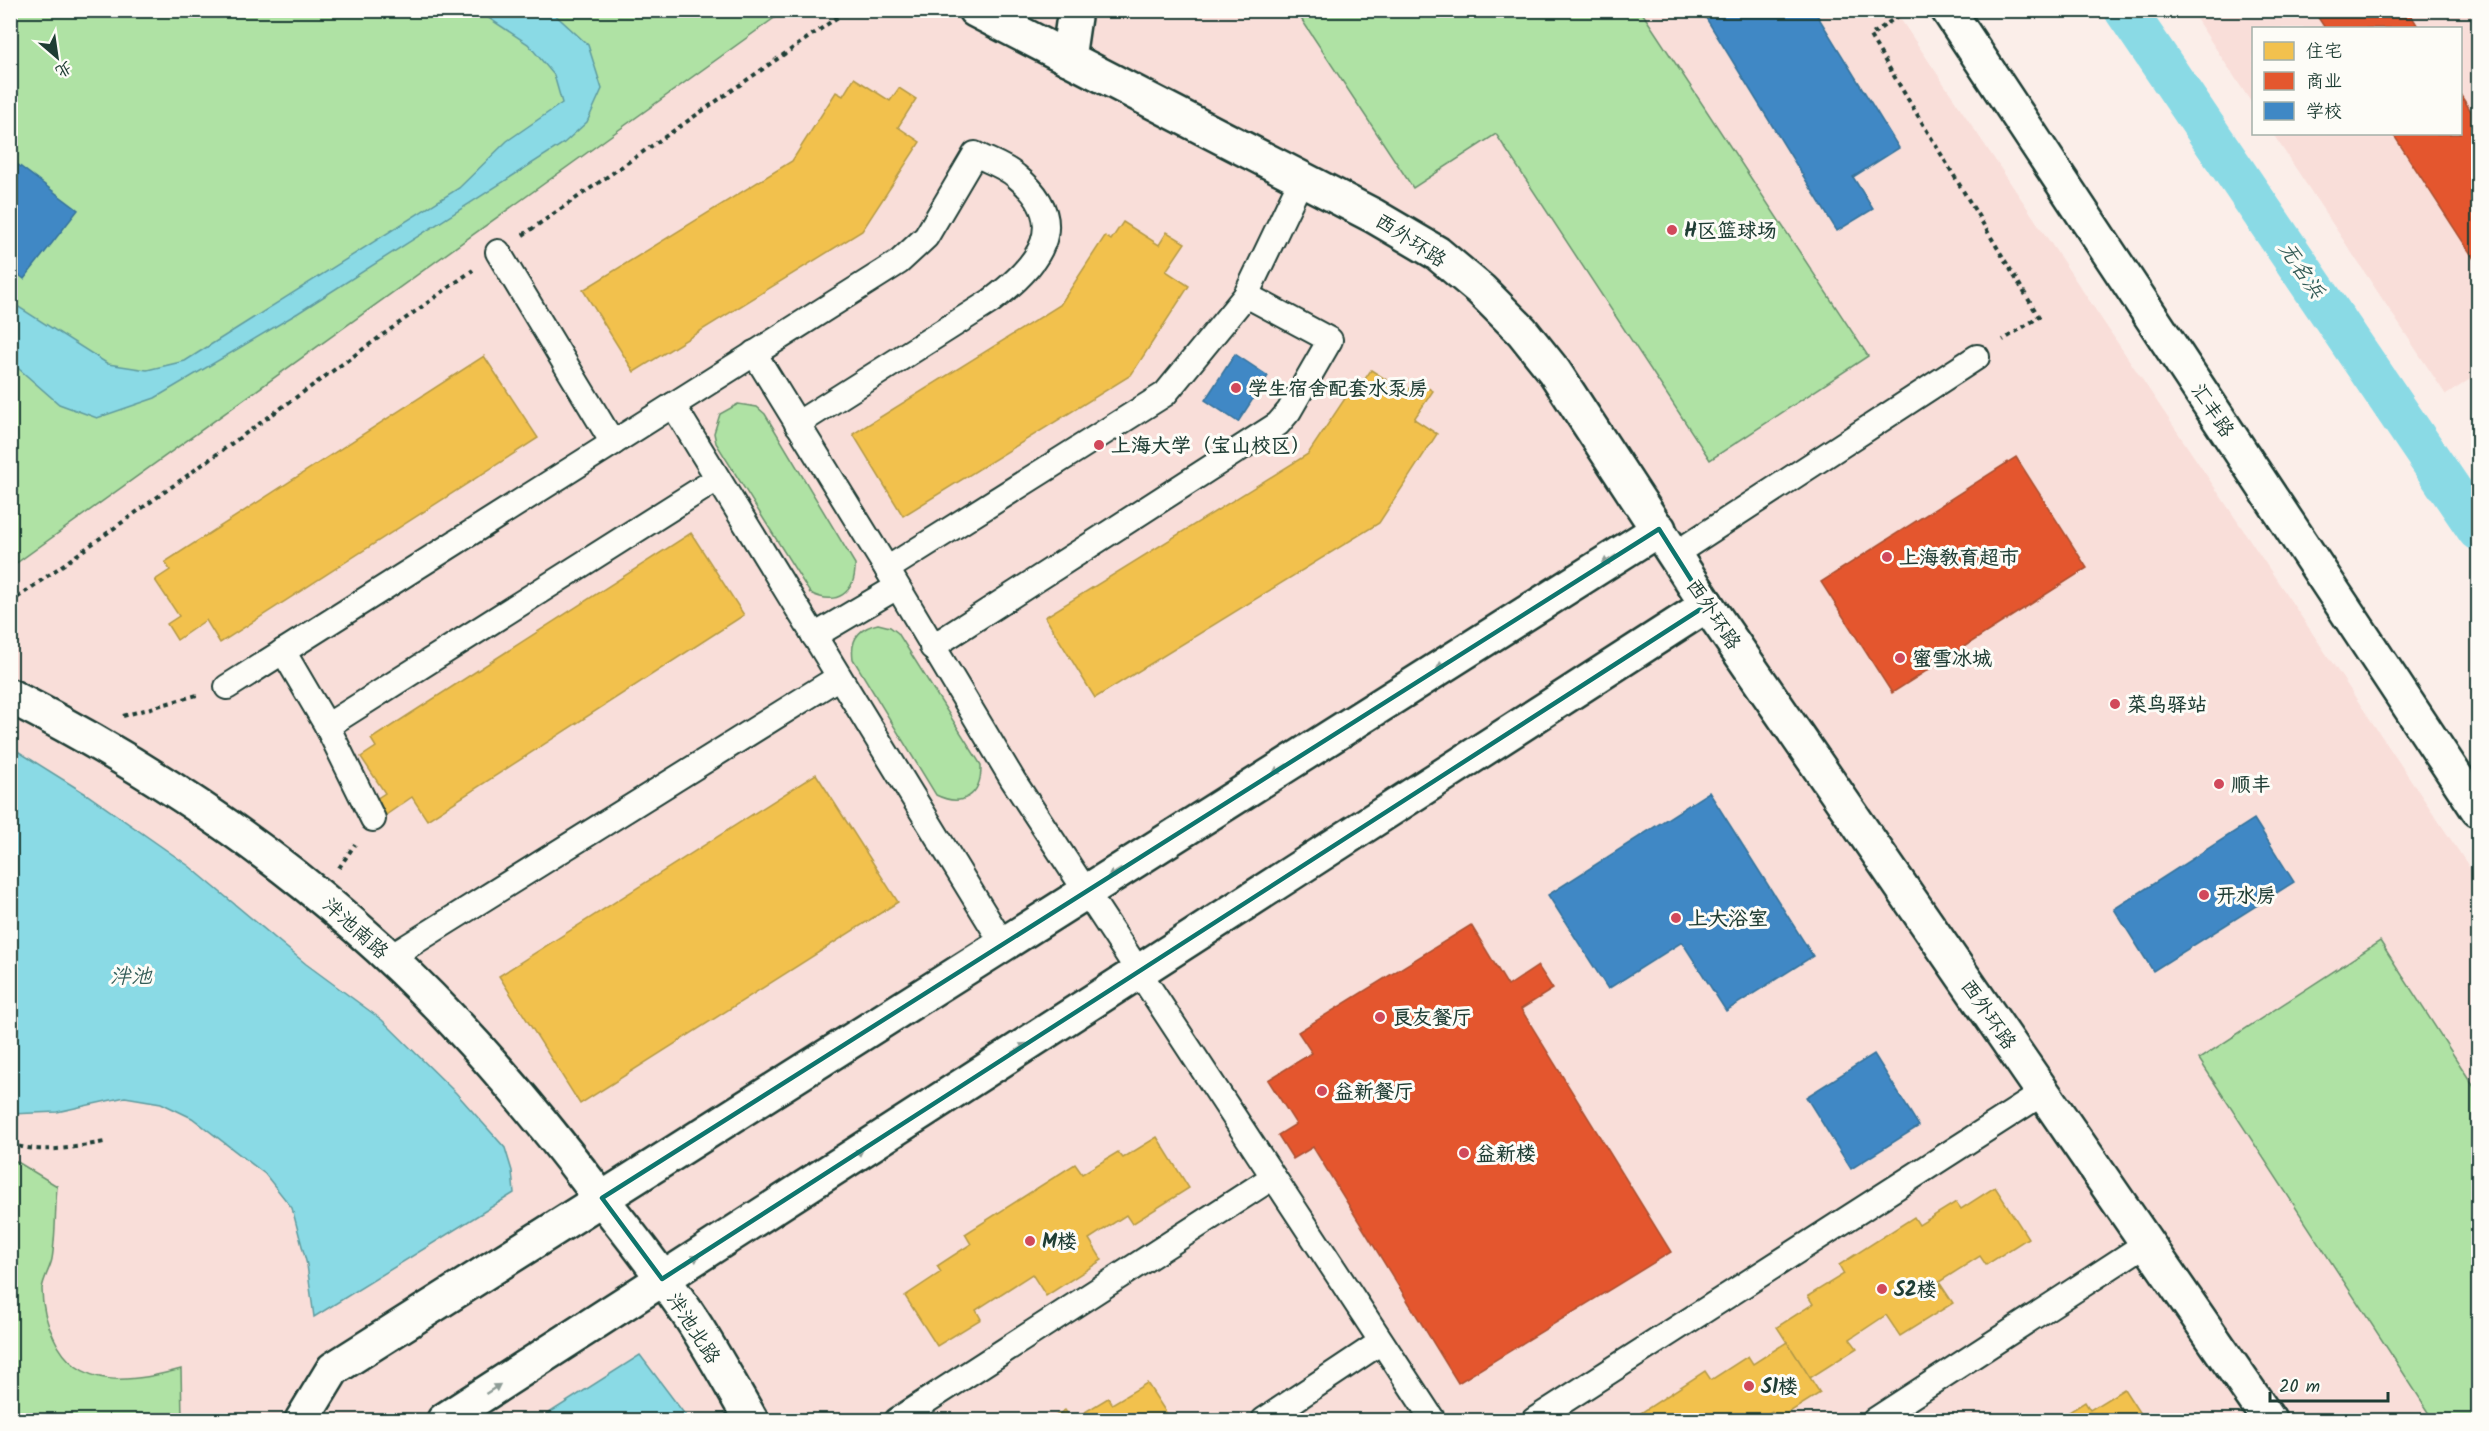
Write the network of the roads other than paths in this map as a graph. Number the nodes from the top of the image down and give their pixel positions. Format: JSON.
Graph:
{"nodes":[{"id":1,"x":975,"y":10,"type":"edge"},
{"id":2,"x":1075,"y":10,"type":"edge"},
{"id":3,"x":1948,"y":10,"type":"edge"},
{"id":4,"x":1068,"y":58,"type":"junction"},
{"id":5,"x":1302,"y":178,"type":"junction"},
{"id":6,"x":498,"y":252,"type":"road end"},
{"id":7,"x":1246,"y":295,"type":"junction"},
{"id":8,"x":754,"y":353,"type":"junction"},
{"id":9,"x":1977,"y":357,"type":"road end"},
{"id":10,"x":673,"y":405,"type":"junction"},
{"id":11,"x":797,"y":424,"type":"junction"},
{"id":12,"x":613,"y":443,"type":"junction"},
{"id":13,"x":717,"y":479,"type":"junction"},
{"id":14,"x":1667,"y":542,"type":"junction"},
{"id":15,"x":892,"y":578,"type":"junction"},
{"id":16,"x":1707,"y":605,"type":"junction"},
{"id":17,"x":814,"y":636,"type":"junction"},
{"id":18,"x":932,"y":647,"type":"junction"},
{"id":19,"x":283,"y":651,"type":"junction"},
{"id":20,"x":839,"y":677,"type":"junction"},
{"id":21,"x":227,"y":687,"type":"road end"},
{"id":22,"x":10,"y":696,"type":"edge"},
{"id":23,"x":327,"y":726,"type":"junction"},
{"id":24,"x":2478,"y":810,"type":"edge"},
{"id":25,"x":373,"y":819,"type":"road end"},
{"id":26,"x":1086,"y":892,"type":"junction"},
{"id":27,"x":1003,"y":944,"type":"junction"},
{"id":28,"x":389,"y":958,"type":"junction"},
{"id":29,"x":1138,"y":972,"type":"junction"},
{"id":30,"x":2043,"y":1093,"type":"junction"},
{"id":31,"x":1273,"y":1177,"type":"junction"},
{"id":32,"x":602,"y":1198,"type":"junction"},
{"id":33,"x":633,"y":1238,"type":"joint"},
{"id":34,"x":2147,"y":1243,"type":"junction"},
{"id":35,"x":662,"y":1279,"type":"junction"},
{"id":36,"x":1381,"y":1342,"type":"junction"},
{"id":37,"x":302,"y":1420,"type":"edge"},
{"id":38,"x":444,"y":1420,"type":"edge"},
{"id":39,"x":751,"y":1420,"type":"edge"},
{"id":40,"x":897,"y":1420,"type":"edge"},
{"id":41,"x":1264,"y":1420,"type":"edge"},
{"id":42,"x":1433,"y":1420,"type":"edge"},
{"id":43,"x":1534,"y":1420,"type":"edge"},
{"id":44,"x":1875,"y":1420,"type":"edge"},
{"id":45,"x":2269,"y":1420,"type":"edge"}],
"edges":[{"from":1,"to":4,"type":"street","name":"西外环路"},
{"from":2,"to":4,"type":"street"},
{"from":3,"to":24,"type":"street","name":"汇丰路"},
{"from":4,"to":5,"type":"street","name":"西外环路"},
{"from":5,"to":7,"type":"lane"},
{"from":5,"to":14,"type":"street","name":"西外环路"},
{"from":6,"to":12,"type":"lane"},
{"from":7,"to":15,"type":"lane"},
{"from":7,"to":18,"type":"lane"},
{"from":8,"to":10,"type":"lane"},
{"from":8,"to":11,"type":"lane"},
{"from":8,"to":11,"type":"lane"},
{"from":9,"to":14,"type":"lane"},
{"from":10,"to":12,"type":"lane"},
{"from":10,"to":13,"type":"lane"},
{"from":11,"to":15,"type":"lane"},
{"from":12,"to":19,"type":"lane"},
{"from":13,"to":17,"type":"lane"},
{"from":13,"to":23,"type":"lane"},
{"from":14,"to":16,"type":"street","name":"西外环路"},
{"from":14,"to":26,"type":"street","one_way":true},
{"from":15,"to":17,"type":"lane"},
{"from":15,"to":18,"type":"lane"},
{"from":16,"to":29,"type":"street"},
{"from":16,"to":30,"type":"street","name":"西外环路"},
{"from":17,"to":20,"type":"lane"},
{"from":18,"to":26,"type":"lane"},
{"from":19,"to":21,"type":"lane"},
{"from":19,"to":23,"type":"lane"},
{"from":20,"to":27,"type":"lane"},
{"from":20,"to":28,"type":"lane"},
{"from":22,"to":28,"type":"street","name":"泮池南路"},
{"from":23,"to":25,"type":"lane"},
{"from":26,"to":27,"type":"street"},
{"from":26,"to":29,"type":"lane"},
{"from":27,"to":32,"type":"street"},
{"from":28,"to":32,"type":"street","name":"泮池南路"},
{"from":29,"to":31,"type":"lane"},
{"from":35,"to":29,"type":"street","one_way":true},
{"from":30,"to":34,"type":"street","name":"西外环路"},
{"from":30,"to":43,"type":"lane"},
{"from":31,"to":36,"type":"lane"},
{"from":31,"to":40,"type":"lane"},
{"from":32,"to":33,"type":"street","name":"泮池南路"},
{"from":32,"to":37,"type":"street"},
{"from":33,"to":35,"type":"street","name":"泮池北路"},
{"from":34,"to":44,"type":"lane"},
{"from":34,"to":45,"type":"street","name":"西外环路"},
{"from":38,"to":35,"type":"street","one_way":true},
{"from":35,"to":39,"type":"street","name":"泮池北路"},
{"from":36,"to":41,"type":"lane"},
{"from":36,"to":42,"type":"lane"}]}
